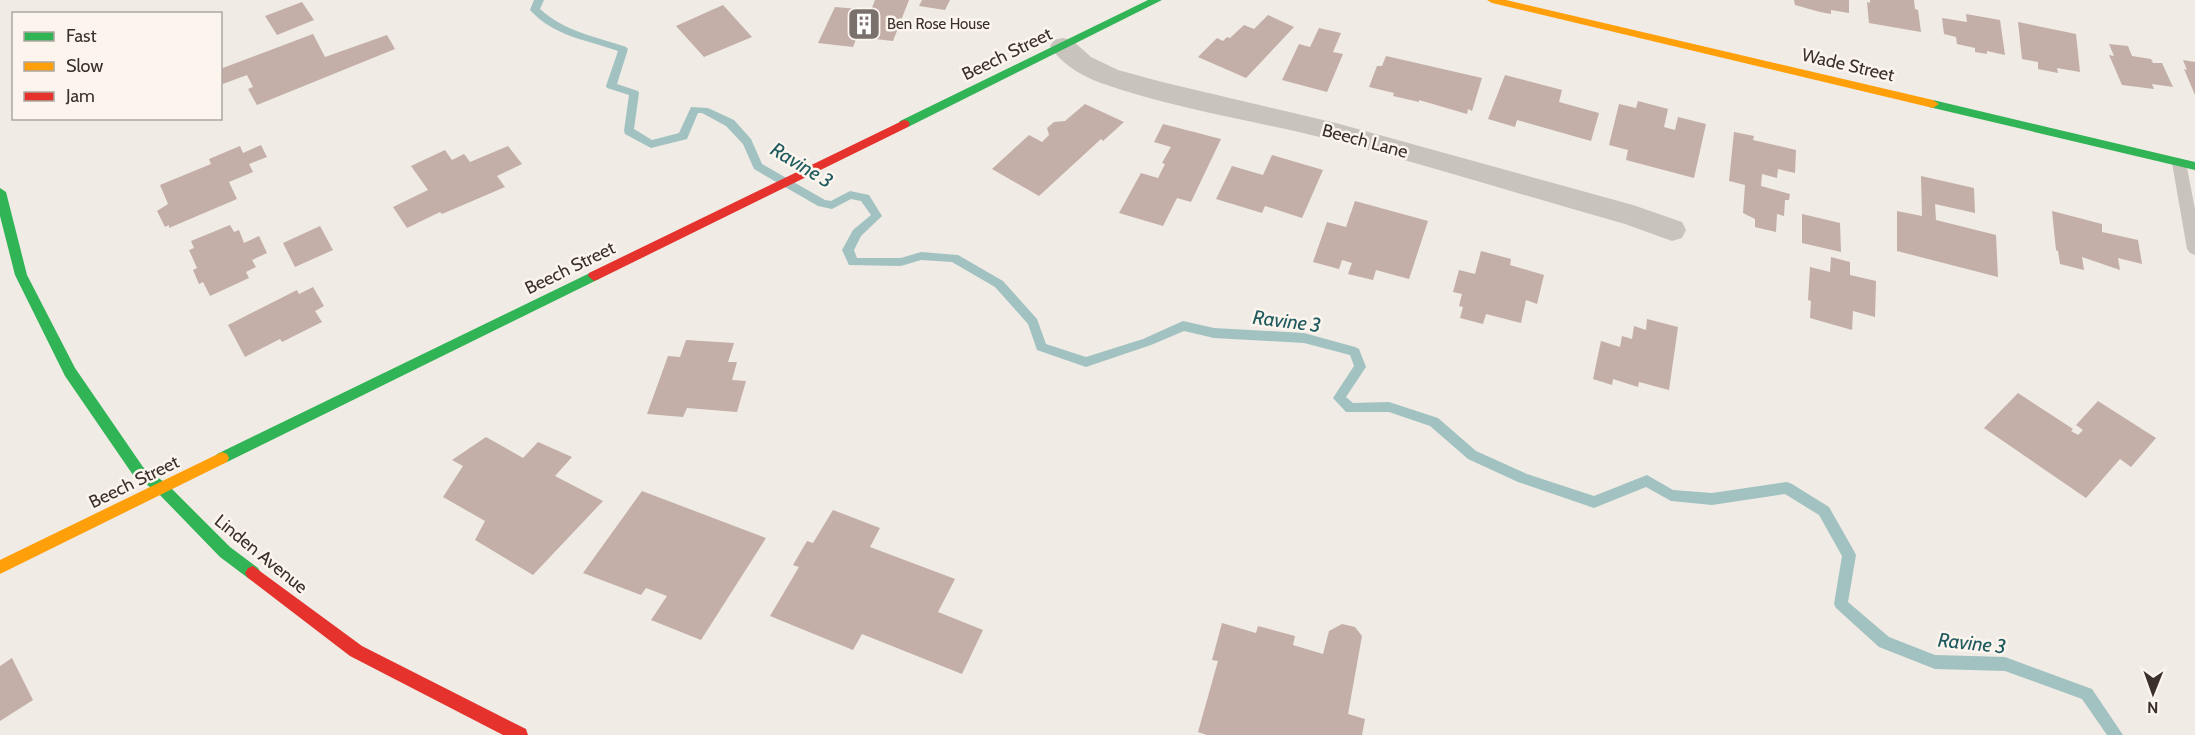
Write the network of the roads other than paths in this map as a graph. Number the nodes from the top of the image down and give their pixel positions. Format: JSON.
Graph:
{"nodes":[{"id":1,"x":1157,"y":0,"type":"edge"},
{"id":2,"x":1492,"y":0,"type":"edge"},
{"id":3,"x":1063,"y":46,"type":"junction"},
{"id":4,"x":2179,"y":163,"type":"junction"},
{"id":5,"x":2195,"y":166,"type":"edge"},
{"id":6,"x":0,"y":192,"type":"edge"},
{"id":7,"x":1672,"y":230,"type":"dead end"},
{"id":8,"x":2195,"y":249,"type":"edge"},
{"id":9,"x":162,"y":488,"type":"junction"},
{"id":10,"x":0,"y":567,"type":"edge"},
{"id":11,"x":520,"y":735,"type":"edge"}],
"edges":[{"from":1,"to":3,"type":"street","name":"Beech Street"},
{"from":2,"to":4,"type":"street","name":"Wade Street"},
{"from":3,"to":7,"type":"street","name":"Beech Lane"},
{"from":3,"to":9,"type":"street","name":"Beech Street"},
{"from":4,"to":5,"type":"street","name":"Wade Street"},
{"from":4,"to":8,"type":"lane"},
{"from":6,"to":9,"type":"street","name":"Linden Avenue"},
{"from":9,"to":10,"type":"street","name":"Beech Street"},
{"from":9,"to":11,"type":"street","name":"Linden Avenue"}]}
